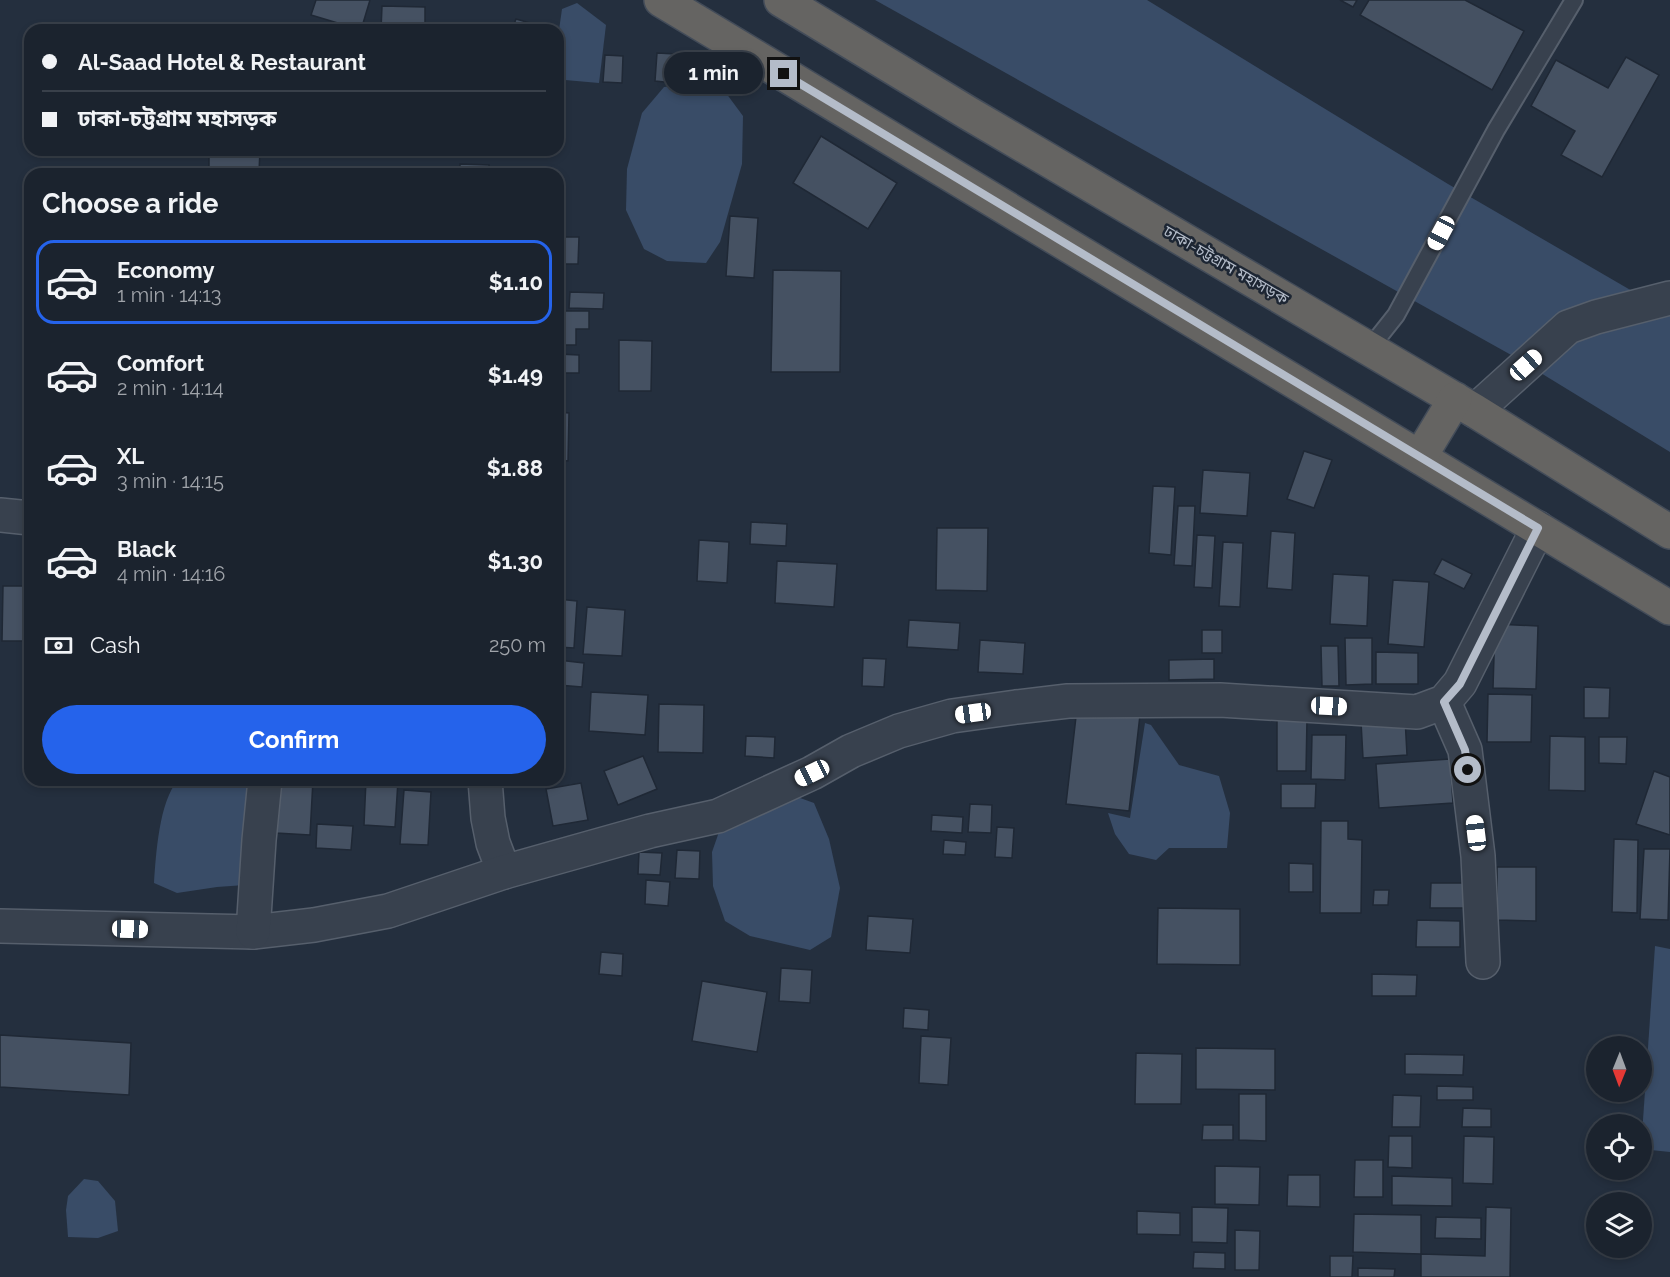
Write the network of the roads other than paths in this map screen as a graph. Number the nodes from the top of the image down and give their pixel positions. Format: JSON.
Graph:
{"nodes":[{"id":1,"x":661,"y":0,"type":"edge"},
{"id":2,"x":781,"y":0,"type":"edge"},
{"id":3,"x":1574,"y":0,"type":"edge"},
{"id":4,"x":1670,"y":298,"type":"edge"},
{"id":5,"x":1369,"y":349,"type":"junction"},
{"id":6,"x":1465,"y":405,"type":"junction"},
{"id":7,"x":1420,"y":457,"type":"junction"},
{"id":8,"x":0,"y":515,"type":"edge"},
{"id":9,"x":24,"y":517,"type":"edge"},
{"id":10,"x":1538,"y":528,"type":"junction"},
{"id":11,"x":1670,"y":532,"type":"edge"},
{"id":12,"x":1670,"y":608,"type":"edge"},
{"id":13,"x":1444,"y":702,"type":"junction"},
{"id":14,"x":264,"y":786,"type":"edge"},
{"id":15,"x":485,"y":786,"type":"edge"},
{"id":16,"x":504,"y":872,"type":"junction"},
{"id":17,"x":0,"y":926,"type":"edge"},
{"id":18,"x":253,"y":932,"type":"junction"},
{"id":19,"x":1483,"y":962,"type":"dead end"}],
"edges":[{"from":1,"to":7,"type":"highway"},
{"from":2,"to":5,"type":"highway","name":"ঢাকা-চট্টগ্রাম মহাসড়ক"},
{"from":3,"to":5,"type":"lane"},
{"from":4,"to":6,"type":"street"},
{"from":5,"to":6,"type":"highway","name":"ঢাকা-চট্টগ্রাম মহাসড়ক"},
{"from":6,"to":7,"type":"highway"},
{"from":6,"to":11,"type":"highway","name":"ঢাকা-চট্টগ্রাম মহাসড়ক"},
{"from":7,"to":10,"type":"highway"},
{"from":8,"to":9,"type":"street"},
{"from":10,"to":12,"type":"highway"},
{"from":10,"to":13,"type":"street"},
{"from":13,"to":16,"type":"street"},
{"from":13,"to":19,"type":"street"},
{"from":14,"to":18,"type":"street"},
{"from":15,"to":16,"type":"street"},
{"from":16,"to":18,"type":"street"},
{"from":17,"to":18,"type":"street"}]}
